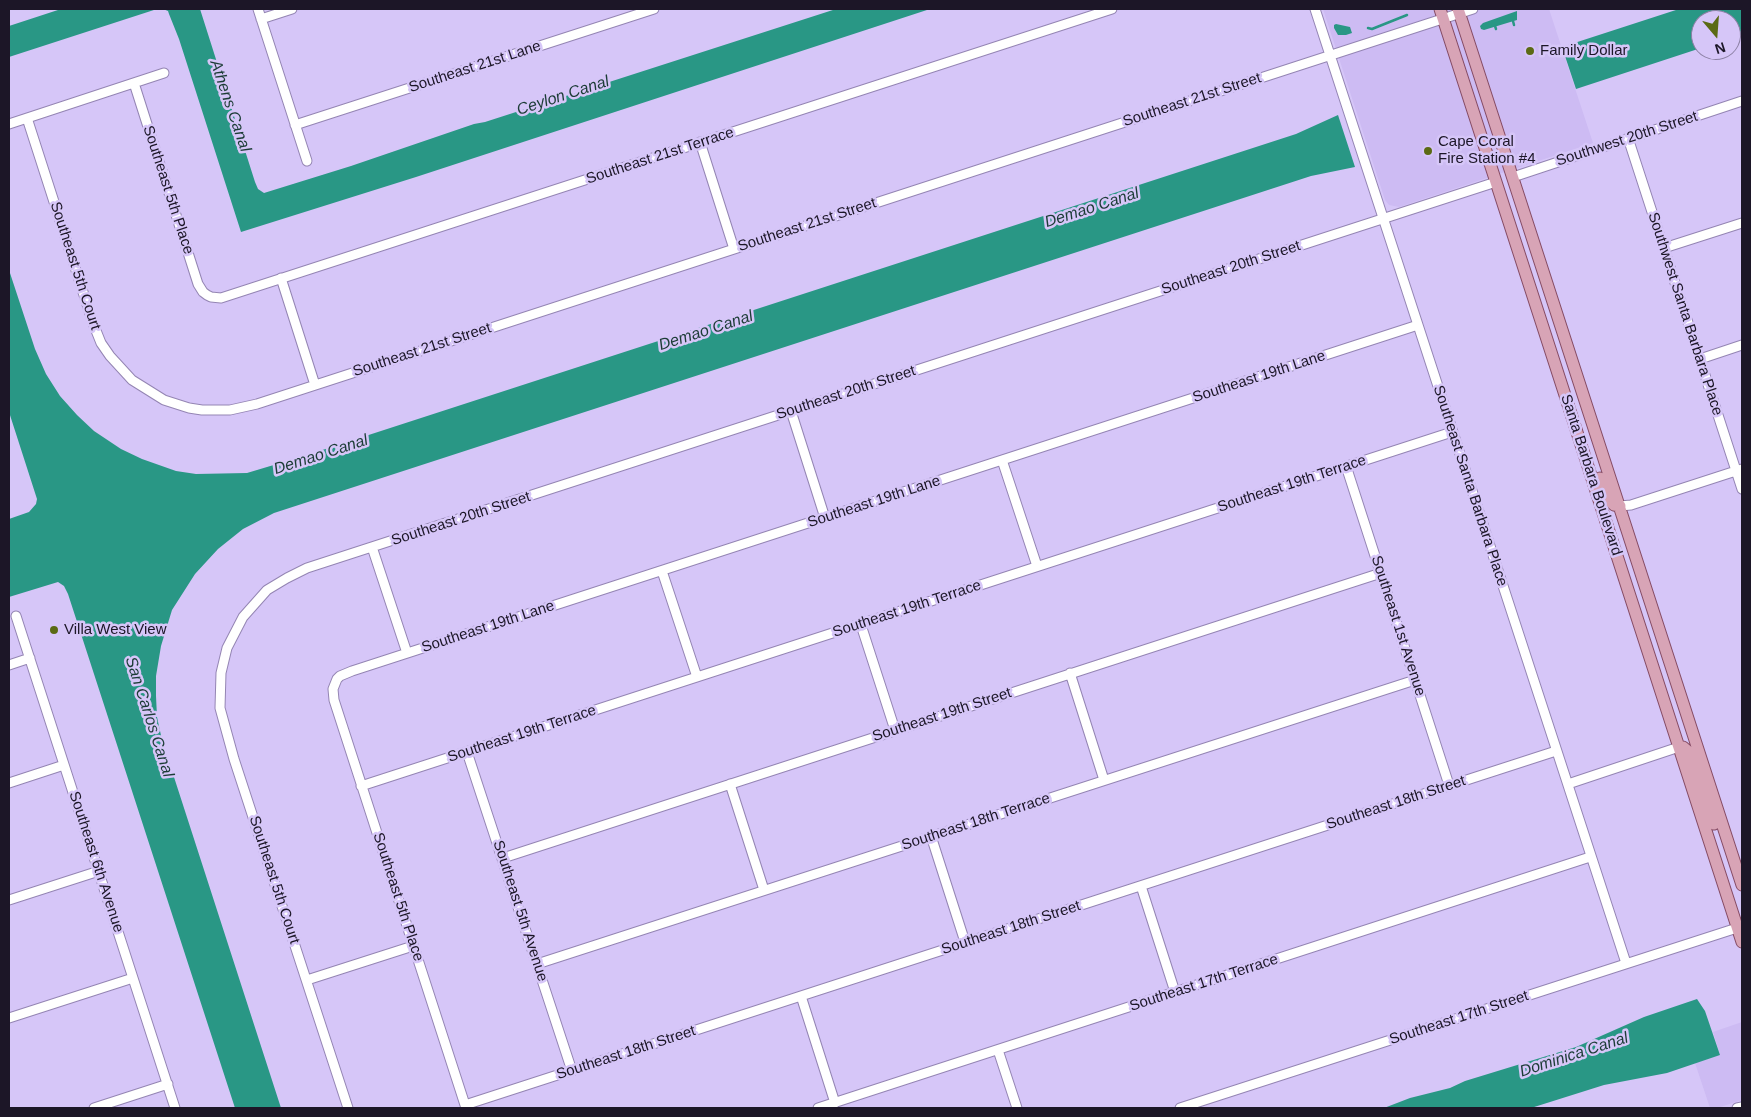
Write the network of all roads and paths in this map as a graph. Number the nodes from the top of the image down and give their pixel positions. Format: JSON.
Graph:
{"nodes":[{"id":1,"x":258,"y":9,"type":"edge"},
{"id":2,"x":292,"y":9,"type":"edge"},
{"id":3,"x":654,"y":9,"type":"edge"},
{"id":4,"x":1112,"y":9,"type":"edge"},
{"id":5,"x":1315,"y":9,"type":"edge"},
{"id":6,"x":1473,"y":9,"type":"edge"},
{"id":7,"x":1458,"y":11,"type":"edge"},
{"id":8,"x":1441,"y":14,"type":"edge"},
{"id":9,"x":261,"y":19,"type":"junction"},
{"id":10,"x":1330,"y":55,"type":"junction"},
{"id":11,"x":164,"y":73,"type":"dead end"},
{"id":12,"x":134,"y":83,"type":"junction"},
{"id":13,"x":1742,"y":101,"type":"edge"},
{"id":14,"x":28,"y":118,"type":"junction"},
{"id":15,"x":9,"y":124,"type":"edge"},
{"id":16,"x":296,"y":125,"type":"junction"},
{"id":17,"x":1628,"y":138,"type":"junction"},
{"id":18,"x":700,"y":142,"type":"junction"},
{"id":19,"x":307,"y":160,"type":"dead end"},
{"id":20,"x":1513,"y":177,"type":"junction"},
{"id":21,"x":1496,"y":182,"type":"junction"},
{"id":22,"x":1383,"y":217,"type":"junction"},
{"id":23,"x":1742,"y":223,"type":"edge"},
{"id":24,"x":1664,"y":248,"type":"junction"},
{"id":25,"x":734,"y":249,"type":"junction"},
{"id":26,"x":282,"y":278,"type":"junction"},
{"id":27,"x":207,"y":295,"type":"joint"},
{"id":28,"x":1418,"y":325,"type":"junction"},
{"id":29,"x":1742,"y":345,"type":"edge"},
{"id":30,"x":1700,"y":359,"type":"junction"},
{"id":31,"x":315,"y":385,"type":"junction"},
{"id":32,"x":1562,"y":385,"type":"junction"},
{"id":33,"x":153,"y":394,"type":"joint"},
{"id":34,"x":791,"y":411,"type":"junction"},
{"id":35,"x":1452,"y":432,"type":"junction"},
{"id":36,"x":1002,"y":460,"type":"junction"},
{"id":37,"x":1346,"y":466,"type":"junction"},
{"id":38,"x":1739,"y":470,"type":"edge"},
{"id":39,"x":1742,"y":489,"type":"edge"},
{"id":40,"x":1620,"y":506,"type":"junction"},
{"id":41,"x":825,"y":518,"type":"junction"},
{"id":42,"x":372,"y":547,"type":"junction"},
{"id":43,"x":1036,"y":566,"type":"junction"},
{"id":44,"x":662,"y":571,"type":"junction"},
{"id":45,"x":1380,"y":573,"type":"junction"},
{"id":46,"x":16,"y":616,"type":"dead end"},
{"id":47,"x":861,"y":625,"type":"junction"},
{"id":48,"x":226,"y":648,"type":"joint"},
{"id":49,"x":407,"y":653,"type":"junction"},
{"id":50,"x":30,"y":658,"type":"junction"},
{"id":51,"x":9,"y":665,"type":"edge"},
{"id":52,"x":1070,"y":674,"type":"junction"},
{"id":53,"x":697,"y":677,"type":"junction"},
{"id":54,"x":1415,"y":680,"type":"junction"},
{"id":55,"x":334,"y":685,"type":"joint"},
{"id":56,"x":895,"y":730,"type":"junction"},
{"id":57,"x":1679,"y":747,"type":"junction"},
{"id":58,"x":1556,"y":751,"type":"junction"},
{"id":59,"x":467,"y":752,"type":"junction"},
{"id":60,"x":64,"y":765,"type":"junction"},
{"id":61,"x":1104,"y":780,"type":"junction"},
{"id":62,"x":9,"y":783,"type":"edge"},
{"id":63,"x":730,"y":784,"type":"junction"},
{"id":64,"x":1568,"y":784,"type":"junction"},
{"id":65,"x":1449,"y":785,"type":"junction"},
{"id":66,"x":361,"y":786,"type":"junction"},
{"id":67,"x":931,"y":836,"type":"junction"},
{"id":68,"x":1590,"y":857,"type":"junction"},
{"id":69,"x":503,"y":858,"type":"junction"},
{"id":70,"x":1737,"y":868,"type":"junction"},
{"id":71,"x":99,"y":870,"type":"junction"},
{"id":72,"x":1742,"y":885,"type":"edge"},
{"id":73,"x":1141,"y":886,"type":"junction"},
{"id":74,"x":764,"y":890,"type":"junction"},
{"id":75,"x":9,"y":900,"type":"edge"},
{"id":76,"x":1737,"y":928,"type":"junction"},
{"id":77,"x":965,"y":942,"type":"junction"},
{"id":78,"x":1742,"y":942,"type":"edge"},
{"id":79,"x":414,"y":946,"type":"junction"},
{"id":80,"x":1626,"y":963,"type":"junction"},
{"id":81,"x":537,"y":964,"type":"junction"},
{"id":82,"x":133,"y":978,"type":"junction"},
{"id":83,"x":307,"y":980,"type":"junction"},
{"id":84,"x":1175,"y":992,"type":"junction"},
{"id":85,"x":800,"y":996,"type":"junction"},
{"id":86,"x":9,"y":1018,"type":"edge"},
{"id":87,"x":998,"y":1050,"type":"junction"},
{"id":88,"x":572,"y":1071,"type":"junction"},
{"id":89,"x":168,"y":1084,"type":"junction"},
{"id":90,"x":835,"y":1103,"type":"junction"},
{"id":91,"x":466,"y":1107,"type":"edge"},
{"id":92,"x":1742,"y":1107,"type":"edge"},
{"id":93,"x":94,"y":1108,"type":"edge"},
{"id":94,"x":176,"y":1108,"type":"edge"},
{"id":95,"x":348,"y":1108,"type":"edge"},
{"id":96,"x":818,"y":1108,"type":"edge"},
{"id":97,"x":1017,"y":1108,"type":"edge"},
{"id":98,"x":1180,"y":1108,"type":"edge"},
{"id":99,"x":1738,"y":1108,"type":"edge"}],
"edges":[{"from":1,"to":9,"type":"street"},
{"from":2,"to":9,"type":"street"},
{"from":3,"to":16,"type":"street","name":"Southeast 21st Lane"},
{"from":4,"to":18,"type":"street","name":"Southeast 21st Terrace"},
{"from":5,"to":10,"type":"street","name":"Southeast Santa Barbara Place"},
{"from":6,"to":7,"type":"street","name":"Southeast 21st Street"},
{"from":7,"to":8,"type":"street","name":"Southeast 21st Street"},
{"from":7,"to":20,"type":"main road","name":"Santa Barbara Boulevard"},
{"from":8,"to":10,"type":"street","name":"Southeast 21st Street"},
{"from":8,"to":21,"type":"main road","name":"Santa Barbara Boulevard"},
{"from":9,"to":16,"type":"street"},
{"from":10,"to":22,"type":"street","name":"Southeast Santa Barbara Place"},
{"from":10,"to":25,"type":"street","name":"Southeast 21st Street"},
{"from":11,"to":12,"type":"street"},
{"from":12,"to":14,"type":"street"},
{"from":12,"to":27,"type":"street","name":"Southeast 5th Place"},
{"from":13,"to":17,"type":"street","name":"Southwest 20th Street"},
{"from":14,"to":15,"type":"street"},
{"from":14,"to":33,"type":"street","name":"Southeast 5th Court"},
{"from":16,"to":19,"type":"street"},
{"from":17,"to":20,"type":"street","name":"Southwest 20th Street"},
{"from":17,"to":24,"type":"street","name":"Southwest Santa Barbara Place"},
{"from":18,"to":25,"type":"street"},
{"from":18,"to":26,"type":"street","name":"Southeast 21st Terrace"},
{"from":20,"to":40,"type":"main road","name":"Santa Barbara Boulevard"},
{"from":21,"to":22,"type":"street","name":"Southeast 20th Street"},
{"from":21,"to":32,"type":"main road","name":"Santa Barbara Boulevard"},
{"from":22,"to":28,"type":"street","name":"Southeast Santa Barbara Place"},
{"from":22,"to":34,"type":"street","name":"Southeast 20th Street"},
{"from":23,"to":24,"type":"street"},
{"from":24,"to":30,"type":"street","name":"Southwest Santa Barbara Place"},
{"from":25,"to":31,"type":"street","name":"Southeast 21st Street"},
{"from":26,"to":27,"type":"street","name":"Southeast 21st Terrace"},
{"from":26,"to":31,"type":"street"},
{"from":28,"to":35,"type":"street","name":"Southeast Santa Barbara Place"},
{"from":28,"to":36,"type":"street","name":"Southeast 19th Lane"},
{"from":29,"to":30,"type":"street"},
{"from":30,"to":38,"type":"street","name":"Southwest Santa Barbara Place"},
{"from":31,"to":33,"type":"street","name":"Southeast 21st Street"},
{"from":32,"to":40,"type":"main road"},
{"from":32,"to":57,"type":"main road","name":"Santa Barbara Boulevard"},
{"from":34,"to":41,"type":"street"},
{"from":34,"to":42,"type":"street","name":"Southeast 20th Street"},
{"from":35,"to":37,"type":"street","name":"Southeast 19th Terrace"},
{"from":35,"to":58,"type":"street","name":"Southeast Santa Barbara Place"},
{"from":36,"to":41,"type":"street","name":"Southeast 19th Lane"},
{"from":36,"to":43,"type":"street"},
{"from":37,"to":43,"type":"street","name":"Southeast 19th Terrace"},
{"from":37,"to":45,"type":"street","name":"Southeast 1st Avenue"},
{"from":38,"to":39,"type":"street","name":"Southwest Santa Barbara Place"},
{"from":38,"to":40,"type":"street"},
{"from":40,"to":70,"type":"main road","name":"Santa Barbara Boulevard"},
{"from":41,"to":44,"type":"street","name":"Southeast 19th Lane"},
{"from":42,"to":48,"type":"street","name":"Southeast 20th Street"},
{"from":42,"to":49,"type":"street"},
{"from":43,"to":47,"type":"street","name":"Southeast 19th Terrace"},
{"from":44,"to":49,"type":"street","name":"Southeast 19th Lane"},
{"from":44,"to":53,"type":"street"},
{"from":45,"to":52,"type":"street","name":"Southeast 19th Street"},
{"from":45,"to":54,"type":"street","name":"Southeast 1st Avenue"},
{"from":46,"to":50,"type":"street","name":"Southeast 6th Avenue"},
{"from":47,"to":53,"type":"street","name":"Southeast 19th Terrace"},
{"from":47,"to":56,"type":"street"},
{"from":48,"to":83,"type":"street","name":"Southeast 5th Court"},
{"from":49,"to":55,"type":"street","name":"Southeast 19th Lane"},
{"from":50,"to":51,"type":"street"},
{"from":50,"to":60,"type":"street","name":"Southeast 6th Avenue"},
{"from":52,"to":56,"type":"street","name":"Southeast 19th Street"},
{"from":52,"to":61,"type":"street"},
{"from":53,"to":59,"type":"street","name":"Southeast 19th Terrace"},
{"from":54,"to":61,"type":"street","name":"Southeast 18th Terrace"},
{"from":54,"to":65,"type":"street","name":"Southeast 1st Avenue"},
{"from":55,"to":66,"type":"street","name":"Southeast 5th Place"},
{"from":56,"to":63,"type":"street","name":"Southeast 19th Street"},
{"from":57,"to":64,"type":"street"},
{"from":57,"to":70,"type":"main road"},
{"from":57,"to":76,"type":"main road","name":"Santa Barbara Boulevard"},
{"from":58,"to":64,"type":"street","name":"Southeast Santa Barbara Place"},
{"from":58,"to":65,"type":"street","name":"Southeast 18th Street"},
{"from":59,"to":66,"type":"street","name":"Southeast 19th Terrace"},
{"from":59,"to":69,"type":"street","name":"Southeast 5th Avenue"},
{"from":60,"to":62,"type":"street"},
{"from":60,"to":71,"type":"street","name":"Southeast 6th Avenue"},
{"from":61,"to":67,"type":"street","name":"Southeast 18th Terrace"},
{"from":63,"to":69,"type":"street","name":"Southeast 19th Street"},
{"from":63,"to":74,"type":"street"},
{"from":64,"to":68,"type":"street","name":"Southeast Santa Barbara Place"},
{"from":65,"to":73,"type":"street","name":"Southeast 18th Street"},
{"from":66,"to":79,"type":"street","name":"Southeast 5th Place"},
{"from":67,"to":74,"type":"street","name":"Southeast 18th Terrace"},
{"from":67,"to":77,"type":"street"},
{"from":68,"to":80,"type":"street","name":"Southeast Santa Barbara Place"},
{"from":68,"to":84,"type":"street","name":"Southeast 17th Terrace"},
{"from":69,"to":81,"type":"street","name":"Southeast 5th Avenue"},
{"from":70,"to":72,"type":"main road","name":"Santa Barbara Boulevard"},
{"from":71,"to":75,"type":"street"},
{"from":71,"to":82,"type":"street","name":"Southeast 6th Avenue"},
{"from":73,"to":77,"type":"street","name":"Southeast 18th Street"},
{"from":73,"to":84,"type":"street"},
{"from":74,"to":81,"type":"street","name":"Southeast 18th Terrace"},
{"from":76,"to":78,"type":"main road","name":"Santa Barbara Boulevard"},
{"from":76,"to":80,"type":"street","name":"Southeast 17th Street"},
{"from":77,"to":85,"type":"street","name":"Southeast 18th Street"},
{"from":79,"to":83,"type":"street"},
{"from":79,"to":91,"type":"street","name":"Southeast 5th Place"},
{"from":80,"to":98,"type":"street","name":"Southeast 17th Street"},
{"from":81,"to":88,"type":"street","name":"Southeast 5th Avenue"},
{"from":82,"to":86,"type":"street"},
{"from":82,"to":89,"type":"street","name":"Southeast 6th Avenue"},
{"from":83,"to":95,"type":"street","name":"Southeast 5th Court"},
{"from":84,"to":87,"type":"street","name":"Southeast 17th Terrace"},
{"from":85,"to":88,"type":"street","name":"Southeast 18th Street"},
{"from":85,"to":90,"type":"street"},
{"from":87,"to":90,"type":"street","name":"Southeast 17th Terrace"},
{"from":87,"to":97,"type":"street"},
{"from":88,"to":91,"type":"street","name":"Southeast 18th Street"},
{"from":89,"to":93,"type":"street"},
{"from":89,"to":94,"type":"street","name":"Southeast 6th Avenue"},
{"from":90,"to":96,"type":"street","name":"Southeast 17th Terrace"},
{"from":92,"to":99,"type":"street"}]}
